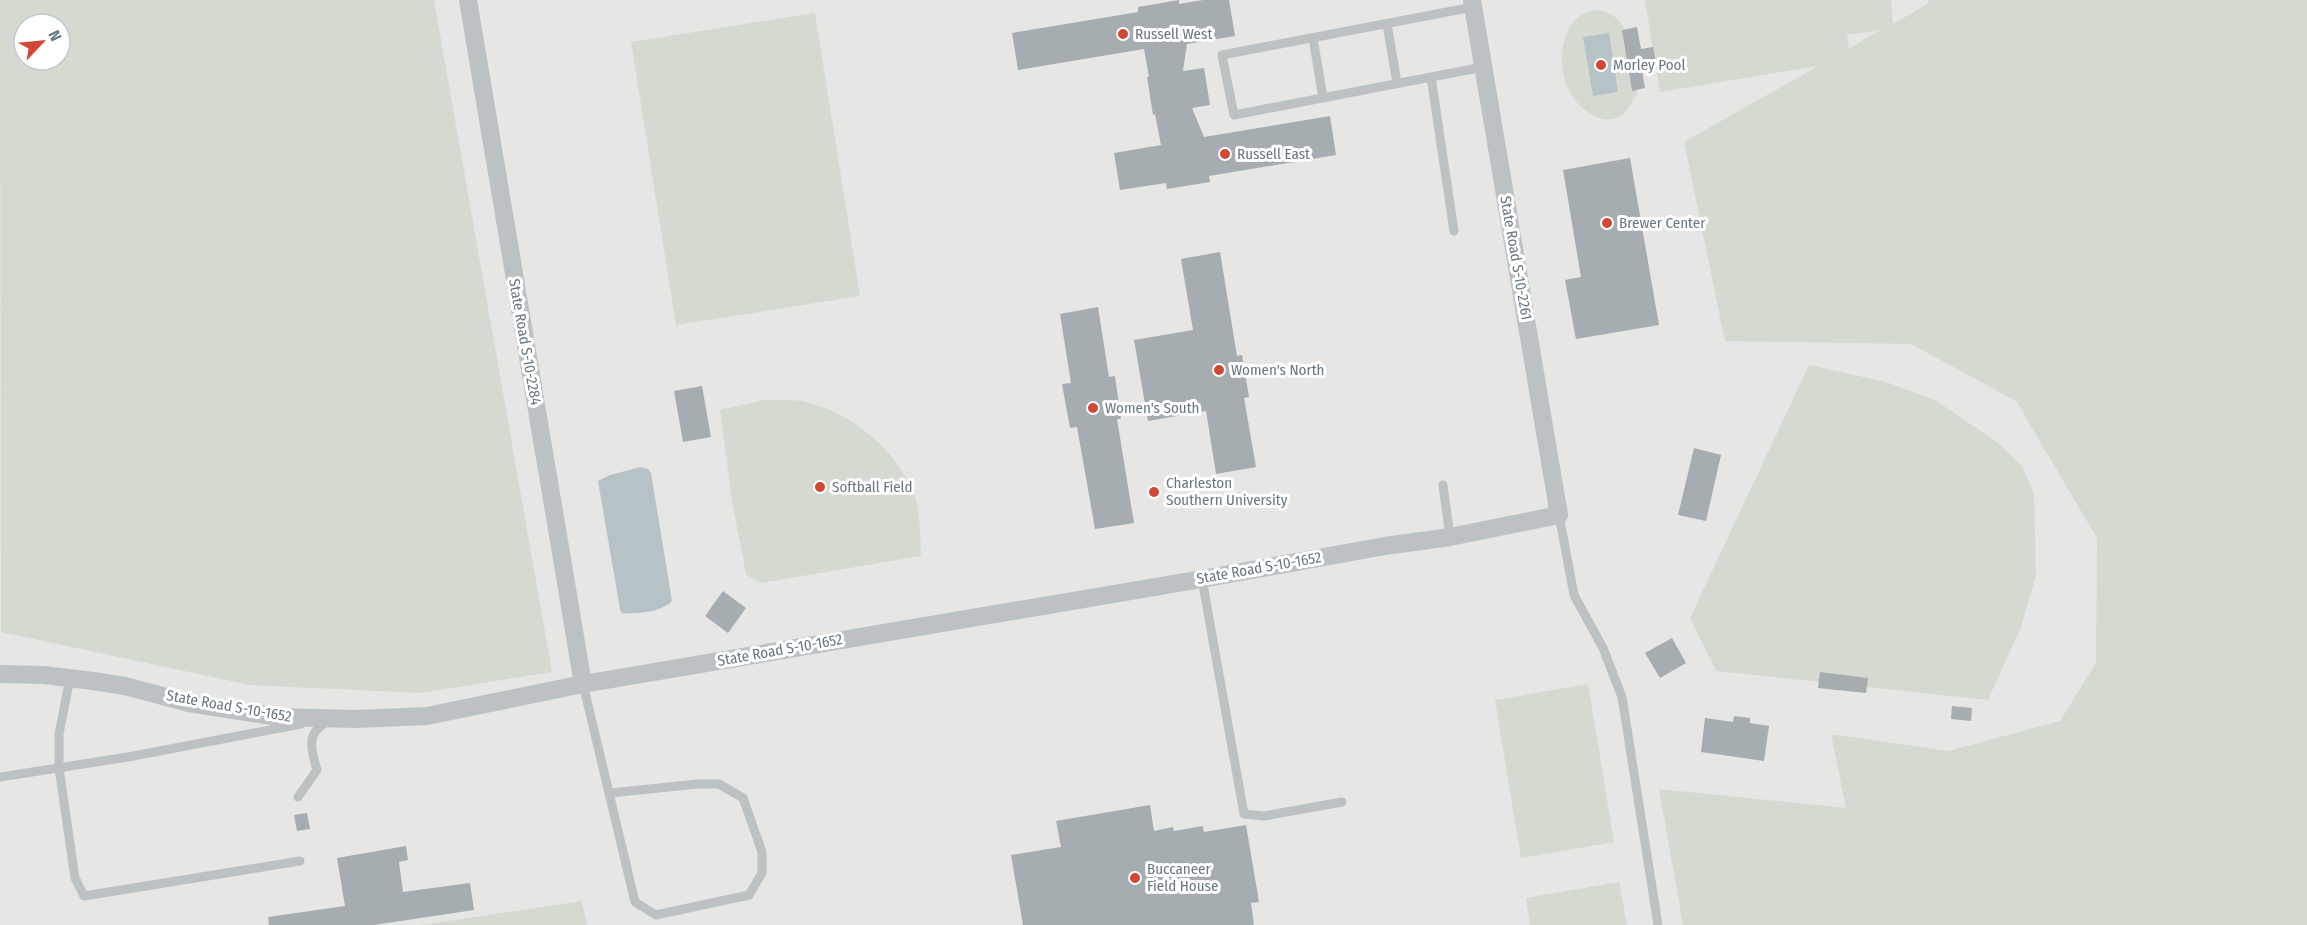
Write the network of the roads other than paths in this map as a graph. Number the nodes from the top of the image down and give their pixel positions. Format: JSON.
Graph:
{"nodes":[{"id":1,"x":468,"y":0,"type":"edge"},
{"id":2,"x":1473,"y":4,"type":"edge"},
{"id":3,"x":1387,"y":24,"type":"junction"},
{"id":4,"x":1313,"y":38,"type":"junction"},
{"id":5,"x":1483,"y":67,"type":"junction"},
{"id":6,"x":1431,"y":77,"type":"junction"},
{"id":7,"x":1397,"y":83,"type":"junction"},
{"id":8,"x":1323,"y":98,"type":"junction"},
{"id":9,"x":1454,"y":231,"type":"dead end"},
{"id":10,"x":1443,"y":485,"type":"dead end"},
{"id":11,"x":1559,"y":515,"type":"junction"},
{"id":12,"x":1450,"y":537,"type":"junction"},
{"id":13,"x":1202,"y":579,"type":"junction"},
{"id":14,"x":0,"y":674,"type":"edge"},
{"id":15,"x":70,"y":678,"type":"junction"},
{"id":16,"x":583,"y":684,"type":"junction"},
{"id":17,"x":332,"y":719,"type":"junction"},
{"id":18,"x":59,"y":768,"type":"junction"},
{"id":19,"x":0,"y":777,"type":"edge"},
{"id":20,"x":610,"y":793,"type":"junction"},
{"id":21,"x":298,"y":797,"type":"dead end"},
{"id":22,"x":1342,"y":802,"type":"dead end"},
{"id":23,"x":300,"y":861,"type":"dead end"},
{"id":24,"x":1658,"y":925,"type":"edge"}],
"edges":[{"from":1,"to":16,"type":"street","name":"State Road S-10-2284"},
{"from":2,"to":3,"type":"lane"},
{"from":2,"to":5,"type":"street","name":"State Road S-10-2261"},
{"from":3,"to":4,"type":"lane"},
{"from":3,"to":7,"type":"lane"},
{"from":4,"to":8,"type":"lane"},
{"from":4,"to":8,"type":"lane"},
{"from":5,"to":6,"type":"lane"},
{"from":5,"to":11,"type":"street","name":"State Road S-10-2261"},
{"from":6,"to":7,"type":"lane"},
{"from":6,"to":9,"type":"lane"},
{"from":7,"to":8,"type":"lane"},
{"from":10,"to":12,"type":"lane"},
{"from":11,"to":12,"type":"street","name":"State Road S-10-1652"},
{"from":11,"to":24,"type":"lane"},
{"from":12,"to":13,"type":"street","name":"State Road S-10-1652"},
{"from":13,"to":16,"type":"street","name":"State Road S-10-1652"},
{"from":13,"to":22,"type":"lane"},
{"from":14,"to":15,"type":"street","name":"State Road S-10-1652"},
{"from":15,"to":17,"type":"street","name":"State Road S-10-1652"},
{"from":15,"to":18,"type":"lane"},
{"from":16,"to":17,"type":"street","name":"State Road S-10-1652"},
{"from":16,"to":20,"type":"lane"},
{"from":17,"to":18,"type":"lane"},
{"from":17,"to":21,"type":"lane"},
{"from":18,"to":19,"type":"lane"},
{"from":18,"to":23,"type":"lane"},
{"from":20,"to":20,"type":"lane"}]}
